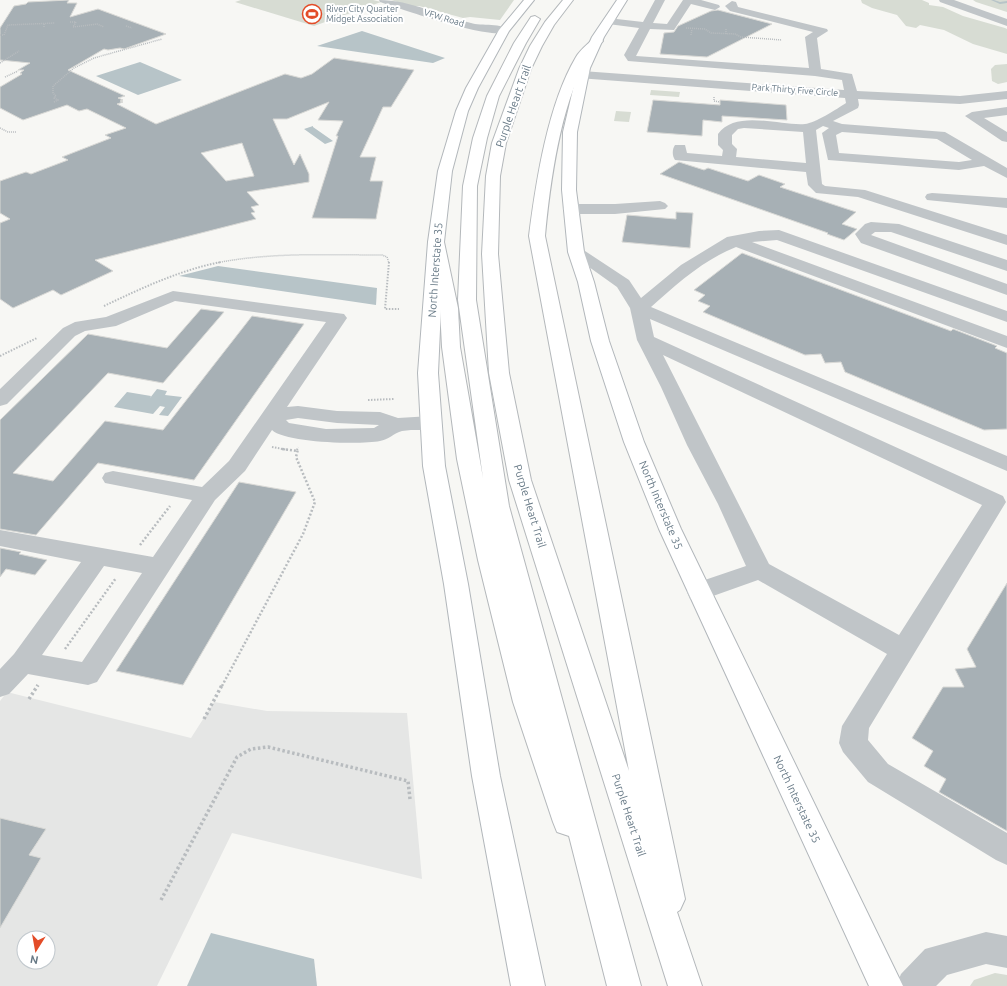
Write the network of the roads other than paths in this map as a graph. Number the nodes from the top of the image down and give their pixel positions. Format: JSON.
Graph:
{"nodes":[{"id":1,"x":384,"y":0,"type":"edge"},
{"id":2,"x":529,"y":0,"type":"edge"},
{"id":3,"x":551,"y":0,"type":"edge"},
{"id":4,"x":568,"y":0,"type":"edge"},
{"id":5,"x":622,"y":0,"type":"edge"},
{"id":6,"x":660,"y":0,"type":"edge"},
{"id":7,"x":688,"y":0,"type":"edge"},
{"id":8,"x":945,"y":0,"type":"edge"},
{"id":9,"x":949,"y":0,"type":"edge"},
{"id":10,"x":961,"y":0,"type":"edge"},
{"id":11,"x":736,"y":2,"type":"edge"},
{"id":12,"x":716,"y":3,"type":"edge"},
{"id":13,"x":1007,"y":17,"type":"edge"},
{"id":14,"x":608,"y":21,"type":"junction"},
{"id":15,"x":1007,"y":23,"type":"edge"},
{"id":16,"x":645,"y":25,"type":"junction"},
{"id":17,"x":504,"y":30,"type":"junction"},
{"id":18,"x":596,"y":41,"type":"junction"},
{"id":19,"x":583,"y":72,"type":"junction"},
{"id":20,"x":815,"y":72,"type":"junction"},
{"id":21,"x":850,"y":90,"type":"junction"},
{"id":22,"x":1005,"y":91,"type":"edge"},
{"id":23,"x":1007,"y":111,"type":"edge"},
{"id":24,"x":822,"y":121,"type":"junction"},
{"id":25,"x":809,"y":128,"type":"junction"},
{"id":26,"x":1007,"y":138,"type":"edge"},
{"id":27,"x":838,"y":139,"type":"junction"},
{"id":28,"x":680,"y":148,"type":"dead end"},
{"id":29,"x":929,"y":149,"type":"dead end"},
{"id":30,"x":729,"y":161,"type":"junction"},
{"id":31,"x":984,"y":162,"type":"junction"},
{"id":32,"x":934,"y":164,"type":"junction"},
{"id":33,"x":814,"y":168,"type":"junction"},
{"id":34,"x":1007,"y":174,"type":"edge"},
{"id":35,"x":932,"y":197,"type":"dead end"},
{"id":36,"x":1007,"y":203,"type":"edge"},
{"id":37,"x":660,"y":206,"type":"dead end"},
{"id":38,"x":571,"y":209,"type":"junction"},
{"id":39,"x":734,"y":240,"type":"junction"},
{"id":40,"x":1007,"y":240,"type":"edge"},
{"id":41,"x":436,"y":242,"type":"junction"},
{"id":42,"x":576,"y":252,"type":"junction"},
{"id":43,"x":1007,"y":266,"type":"edge"},
{"id":44,"x":1007,"y":290,"type":"edge"},
{"id":45,"x":639,"y":308,"type":"junction"},
{"id":46,"x":1007,"y":317,"type":"edge"},
{"id":47,"x":646,"y":340,"type":"junction"},
{"id":48,"x":1007,"y":342,"type":"edge"},
{"id":49,"x":0,"y":400,"type":"edge"},
{"id":50,"x":270,"y":416,"type":"junction"},
{"id":51,"x":432,"y":423,"type":"junction"},
{"id":52,"x":396,"y":425,"type":"junction"},
{"id":53,"x":1007,"y":464,"type":"edge"},
{"id":54,"x":114,"y":478,"type":"dead end"},
{"id":55,"x":207,"y":495,"type":"junction"},
{"id":56,"x":0,"y":538,"type":"edge"},
{"id":57,"x":98,"y":556,"type":"junction"},
{"id":58,"x":158,"y":567,"type":"junction"},
{"id":59,"x":760,"y":570,"type":"junction"},
{"id":60,"x":699,"y":592,"type":"junction"},
{"id":61,"x":903,"y":650,"type":"junction"},
{"id":62,"x":23,"y":662,"type":"junction"},
{"id":63,"x":0,"y":686,"type":"edge"},
{"id":64,"x":1007,"y":850,"type":"edge"},
{"id":65,"x":1007,"y":952,"type":"edge"},
{"id":66,"x":624,"y":985,"type":"edge"},
{"id":67,"x":528,"y":986,"type":"edge"},
{"id":68,"x":686,"y":986,"type":"edge"},
{"id":69,"x":886,"y":986,"type":"edge"},
{"id":70,"x":913,"y":986,"type":"edge"}],
"edges":[{"from":1,"to":17,"type":"street","name":"VFW Road"},
{"from":2,"to":17,"type":"main road","name":"North Interstate 35"},
{"from":3,"to":66,"type":"main road","name":"Purple Heart Trail"},
{"from":4,"to":68,"type":"main road","name":"Purple Heart Trail"},
{"from":5,"to":14,"type":"main road","name":"North Interstate 35"},
{"from":6,"to":16,"type":"street"},
{"from":7,"to":12,"type":"street"},
{"from":7,"to":16,"type":"street"},
{"from":8,"to":9,"type":"street"},
{"from":8,"to":15,"type":"street"},
{"from":10,"to":13,"type":"street"},
{"from":11,"to":12,"type":"street"},
{"from":11,"to":20,"type":"street"},
{"from":14,"to":16,"type":"street"},
{"from":14,"to":18,"type":"main road","name":"North Interstate 35"},
{"from":16,"to":20,"type":"street"},
{"from":17,"to":41,"type":"main road","name":"North Interstate 35"},
{"from":18,"to":19,"type":"main road","name":"North Interstate 35"},
{"from":18,"to":68,"type":"main road"},
{"from":19,"to":21,"type":"street","name":"Park Thirty Five Circle"},
{"from":19,"to":38,"type":"main road","name":"North Interstate 35"},
{"from":20,"to":21,"type":"street"},
{"from":21,"to":22,"type":"street","name":"Park Thirty Five Circle"},
{"from":21,"to":24,"type":"street"},
{"from":23,"to":26,"type":"street"},
{"from":24,"to":25,"type":"street"},
{"from":24,"to":27,"type":"street"},
{"from":25,"to":30,"type":"street"},
{"from":25,"to":33,"type":"street"},
{"from":27,"to":31,"type":"street"},
{"from":27,"to":32,"type":"street"},
{"from":28,"to":30,"type":"street"},
{"from":29,"to":32,"type":"street"},
{"from":30,"to":33,"type":"street"},
{"from":31,"to":32,"type":"street"},
{"from":31,"to":34,"type":"street"},
{"from":33,"to":40,"type":"street"},
{"from":35,"to":36,"type":"street"},
{"from":37,"to":38,"type":"street"},
{"from":38,"to":42,"type":"main road","name":"North Interstate 35"},
{"from":39,"to":45,"type":"street"},
{"from":39,"to":46,"type":"street"},
{"from":39,"to":48,"type":"street"},
{"from":41,"to":51,"type":"main road","name":"North Interstate 35"},
{"from":41,"to":66,"type":"main road"},
{"from":42,"to":45,"type":"street"},
{"from":42,"to":60,"type":"main road","name":"North Interstate 35"},
{"from":43,"to":44,"type":"street"},
{"from":45,"to":47,"type":"street"},
{"from":45,"to":53,"type":"street"},
{"from":47,"to":59,"type":"street"},
{"from":47,"to":61,"type":"street"},
{"from":49,"to":50,"type":"street"},
{"from":50,"to":52,"type":"street"},
{"from":50,"to":52,"type":"street"},
{"from":50,"to":55,"type":"street"},
{"from":51,"to":52,"type":"street"},
{"from":51,"to":67,"type":"main road","name":"North Interstate 35"},
{"from":54,"to":55,"type":"street"},
{"from":55,"to":58,"type":"street"},
{"from":56,"to":57,"type":"street"},
{"from":57,"to":58,"type":"street"},
{"from":57,"to":62,"type":"street"},
{"from":58,"to":62,"type":"street"},
{"from":59,"to":60,"type":"street"},
{"from":59,"to":61,"type":"street"},
{"from":60,"to":69,"type":"main road","name":"North Interstate 35"},
{"from":61,"to":64,"type":"street"},
{"from":62,"to":63,"type":"street"},
{"from":65,"to":70,"type":"street"}]}
